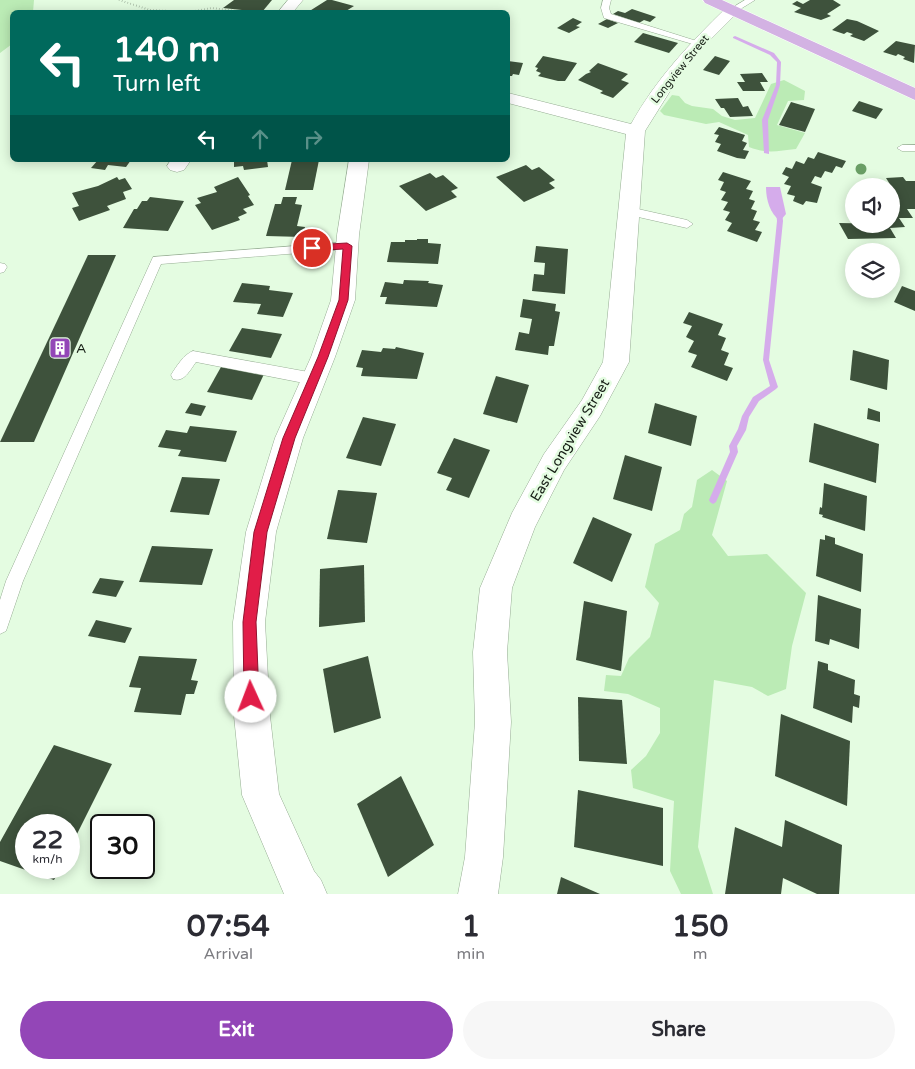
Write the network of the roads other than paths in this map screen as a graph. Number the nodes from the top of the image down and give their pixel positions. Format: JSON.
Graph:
{"nodes":[{"id":1,"x":296,"y":0,"type":"edge"},
{"id":2,"x":607,"y":0,"type":"edge"},
{"id":3,"x":710,"y":0,"type":"edge"},
{"id":4,"x":751,"y":0,"type":"edge"},
{"id":5,"x":288,"y":10,"type":"edge"},
{"id":6,"x":731,"y":11,"type":"junction"},
{"id":7,"x":699,"y":43,"type":"junction"},
{"id":8,"x":915,"y":95,"type":"edge"},
{"id":9,"x":510,"y":99,"type":"edge"},
{"id":10,"x":636,"y":131,"type":"junction"},
{"id":11,"x":902,"y":148,"type":"dead end"},
{"id":12,"x":915,"y":148,"type":"edge"},
{"id":13,"x":359,"y":162,"type":"edge"},
{"id":14,"x":629,"y":211,"type":"junction"},
{"id":15,"x":688,"y":224,"type":"dead end"},
{"id":16,"x":347,"y":246,"type":"junction"},
{"id":17,"x":178,"y":375,"type":"dead end"},
{"id":18,"x":314,"y":379,"type":"junction"},
{"id":19,"x":0,"y":625,"type":"edge"},
{"id":20,"x":307,"y":894,"type":"edge"},
{"id":21,"x":478,"y":894,"type":"edge"}],
"edges":[{"from":1,"to":5,"type":"street"},
{"from":2,"to":7,"type":"lane"},
{"from":3,"to":6,"type":"main road"},
{"from":4,"to":6,"type":"lane"},
{"from":6,"to":7,"type":"street","name":"Longview Street"},
{"from":6,"to":8,"type":"main road"},
{"from":7,"to":10,"type":"street","name":"Longview Street"},
{"from":9,"to":10,"type":"street"},
{"from":10,"to":14,"type":"street","name":"East Longview Street"},
{"from":11,"to":12,"type":"lane"},
{"from":13,"to":16,"type":"street"},
{"from":14,"to":15,"type":"lane"},
{"from":14,"to":21,"type":"street","name":"East Longview Street"},
{"from":16,"to":18,"type":"street"},
{"from":16,"to":19,"type":"lane"},
{"from":17,"to":18,"type":"lane"},
{"from":18,"to":20,"type":"street"}]}
